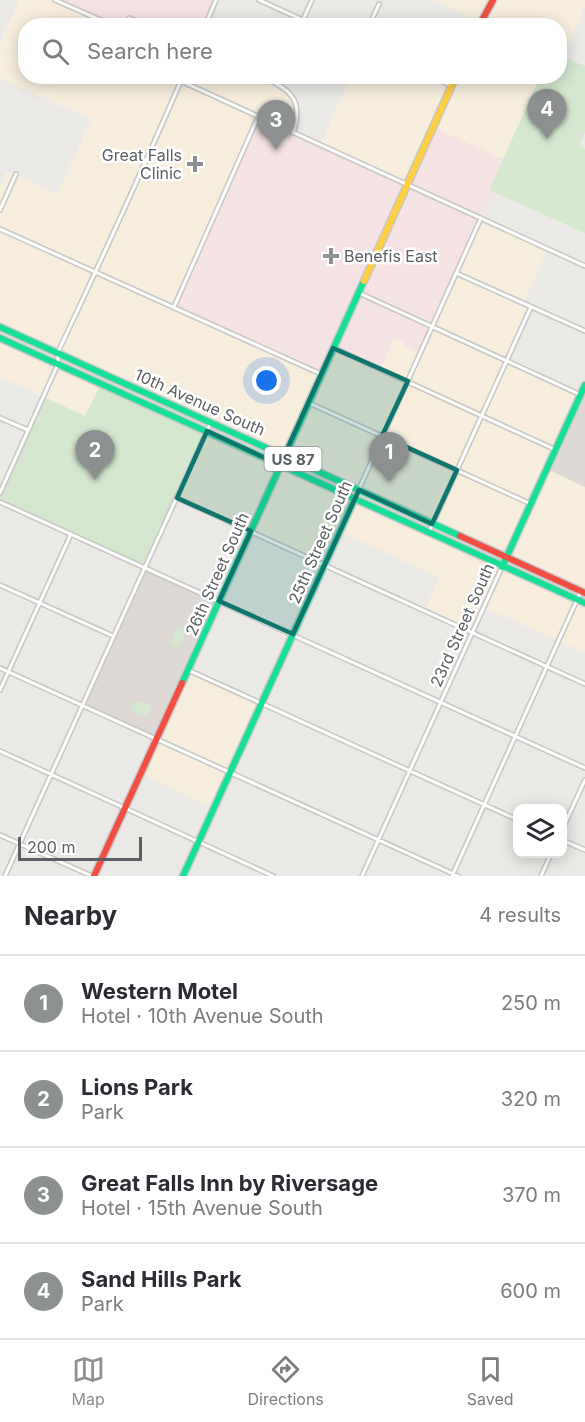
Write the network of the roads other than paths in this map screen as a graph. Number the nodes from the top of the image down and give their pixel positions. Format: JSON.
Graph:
{"nodes":[{"id":1,"x":55,"y":0,"type":"edge"},
{"id":2,"x":216,"y":0,"type":"edge"},
{"id":3,"x":259,"y":0,"type":"edge"},
{"id":4,"x":312,"y":0,"type":"edge"},
{"id":5,"x":493,"y":0,"type":"edge"},
{"id":6,"x":379,"y":4,"type":"dead end"},
{"id":7,"x":96,"y":18,"type":"edge"},
{"id":8,"x":208,"y":18,"type":"edge"},
{"id":9,"x":299,"y":18,"type":"edge"},
{"id":10,"x":304,"y":18,"type":"edge"},
{"id":11,"x":373,"y":18,"type":"edge"},
{"id":12,"x":483,"y":18,"type":"edge"},
{"id":13,"x":180,"y":84,"type":"edge"},
{"id":14,"x":187,"y":84,"type":"edge"},
{"id":15,"x":276,"y":84,"type":"edge"},
{"id":16,"x":448,"y":84,"type":"edge"},
{"id":17,"x":452,"y":86,"type":"joint"},
{"id":18,"x":258,"y":117,"type":"junction"},
{"id":19,"x":293,"y":133,"type":"junction"},
{"id":20,"x":16,"y":174,"type":"dead end"},
{"id":21,"x":407,"y":184,"type":"junction"},
{"id":22,"x":0,"y":210,"type":"edge"},
{"id":23,"x":481,"y":218,"type":"junction"},
{"id":24,"x":0,"y":229,"type":"edge"},
{"id":25,"x":585,"y":266,"type":"edge"},
{"id":26,"x":96,"y":272,"type":"junction"},
{"id":27,"x":456,"y":273,"type":"junction"},
{"id":28,"x":358,"y":293,"type":"junction"},
{"id":29,"x":174,"y":307,"type":"junction"},
{"id":30,"x":531,"y":307,"type":"junction"},
{"id":31,"x":0,"y":327,"type":"edge"},
{"id":32,"x":432,"y":327,"type":"junction"},
{"id":33,"x":585,"y":332,"type":"edge"},
{"id":34,"x":0,"y":338,"type":"edge"},
{"id":35,"x":333,"y":348,"type":"junction"},
{"id":36,"x":58,"y":352,"type":"junction"},
{"id":37,"x":507,"y":361,"type":"junction"},
{"id":38,"x":58,"y":364,"type":"junction"},
{"id":39,"x":321,"y":374,"type":"junction"},
{"id":40,"x":408,"y":381,"type":"junction"},
{"id":41,"x":585,"y":385,"type":"edge"},
{"id":42,"x":580,"y":395,"type":"junction"},
{"id":43,"x":309,"y":403,"type":"junction"},
{"id":44,"x":482,"y":416,"type":"junction"},
{"id":45,"x":0,"y":418,"type":"edge"},
{"id":46,"x":210,"y":423,"type":"junction"},
{"id":47,"x":28,"y":430,"type":"junction"},
{"id":48,"x":207,"y":431,"type":"junction"},
{"id":49,"x":382,"y":436,"type":"junction"},
{"id":50,"x":556,"y":450,"type":"junction"},
{"id":51,"x":285,"y":455,"type":"junction"},
{"id":52,"x":280,"y":465,"type":"junction"},
{"id":53,"x":457,"y":470,"type":"junction"},
{"id":54,"x":358,"y":490,"type":"junction"},
{"id":55,"x":0,"y":493,"type":"edge"},
{"id":56,"x":177,"y":498,"type":"junction"},
{"id":57,"x":355,"y":498,"type":"junction"},
{"id":58,"x":0,"y":501,"type":"edge"},
{"id":59,"x":531,"y":504,"type":"junction"},
{"id":60,"x":432,"y":524,"type":"junction"},
{"id":61,"x":251,"y":531,"type":"junction"},
{"id":62,"x":428,"y":533,"type":"junction"},
{"id":63,"x":71,"y":534,"type":"junction"},
{"id":64,"x":507,"y":558,"type":"junction"},
{"id":65,"x":325,"y":565,"type":"junction"},
{"id":66,"x":145,"y":567,"type":"junction"},
{"id":67,"x":502,"y":567,"type":"junction"},
{"id":68,"x":0,"y":585,"type":"edge"},
{"id":69,"x":583,"y":592,"type":"edge"},
{"id":70,"x":577,"y":600,"type":"junction"},
{"id":71,"x":219,"y":601,"type":"junction"},
{"id":72,"x":40,"y":602,"type":"junction"},
{"id":73,"x":585,"y":603,"type":"edge"},
{"id":74,"x":473,"y":633,"type":"junction"},
{"id":75,"x":293,"y":634,"type":"junction"},
{"id":76,"x":113,"y":636,"type":"junction"},
{"id":77,"x":547,"y":667,"type":"junction"},
{"id":78,"x":0,"y":668,"type":"edge"},
{"id":79,"x":188,"y":670,"type":"junction"},
{"id":80,"x":8,"y":672,"type":"junction"},
{"id":81,"x":585,"y":684,"type":"edge"},
{"id":82,"x":0,"y":690,"type":"edge"},
{"id":83,"x":442,"y":702,"type":"junction"},
{"id":84,"x":262,"y":704,"type":"junction"},
{"id":85,"x":82,"y":705,"type":"junction"},
{"id":86,"x":515,"y":735,"type":"junction"},
{"id":87,"x":157,"y":739,"type":"junction"},
{"id":88,"x":0,"y":751,"type":"edge"},
{"id":89,"x":585,"y":768,"type":"edge"},
{"id":90,"x":410,"y":771,"type":"junction"},
{"id":91,"x":230,"y":773,"type":"junction"},
{"id":92,"x":51,"y":774,"type":"junction"},
{"id":93,"x":585,"y":780,"type":"edge"},
{"id":94,"x":484,"y":805,"type":"junction"},
{"id":95,"x":125,"y":808,"type":"junction"},
{"id":96,"x":513,"y":818,"type":"edge"},
{"id":97,"x":567,"y":819,"type":"edge"},
{"id":98,"x":0,"y":835,"type":"edge"},
{"id":99,"x":379,"y":840,"type":"junction"},
{"id":100,"x":199,"y":841,"type":"junction"},
{"id":101,"x":567,"y":842,"type":"edge"},
{"id":102,"x":20,"y":844,"type":"junction"},
{"id":103,"x":585,"y":850,"type":"edge"},
{"id":104,"x":549,"y":858,"type":"edge"},
{"id":105,"x":452,"y":875,"type":"edge"},
{"id":106,"x":5,"y":876,"type":"edge"},
{"id":107,"x":93,"y":876,"type":"edge"},
{"id":108,"x":183,"y":876,"type":"edge"},
{"id":109,"x":273,"y":876,"type":"edge"},
{"id":110,"x":362,"y":876,"type":"edge"},
{"id":111,"x":458,"y":876,"type":"edge"},
{"id":112,"x":541,"y":876,"type":"edge"}],
"edges":[{"from":1,"to":7,"type":"street"},
{"from":2,"to":8,"type":"street"},
{"from":3,"to":9,"type":"street"},
{"from":4,"to":10,"type":"street"},
{"from":5,"to":12,"type":"main road"},
{"from":6,"to":11,"type":"street"},
{"from":13,"to":26,"type":"street"},
{"from":14,"to":18,"type":"street"},
{"from":15,"to":19,"type":"street"},
{"from":16,"to":17,"type":"street"},
{"from":17,"to":21,"type":"main road","name":"26th Street South"},
{"from":18,"to":19,"type":"street"},
{"from":18,"to":29,"type":"street"},
{"from":19,"to":21,"type":"street"},
{"from":20,"to":22,"type":"street"},
{"from":21,"to":23,"type":"street"},
{"from":21,"to":28,"type":"main road","name":"26th Street South"},
{"from":23,"to":25,"type":"street"},
{"from":23,"to":27,"type":"street","name":"25th Street South"},
{"from":24,"to":26,"type":"street"},
{"from":26,"to":29,"type":"street"},
{"from":26,"to":36,"type":"street"},
{"from":27,"to":30,"type":"street"},
{"from":27,"to":32,"type":"street","name":"25th Street South"},
{"from":28,"to":32,"type":"street"},
{"from":28,"to":35,"type":"main road","name":"26th Street South"},
{"from":29,"to":39,"type":"street"},
{"from":30,"to":33,"type":"street"},
{"from":30,"to":37,"type":"street"},
{"from":31,"to":36,"type":"main road","name":"10th Avenue South","number":"US 87"},
{"from":32,"to":37,"type":"street"},
{"from":32,"to":40,"type":"street","name":"25th Street South"},
{"from":34,"to":38,"type":"main road","name":"10th Avenue South","number":"US 87"},
{"from":35,"to":39,"type":"main road","name":"26th Street South"},
{"from":35,"to":40,"type":"street"},
{"from":36,"to":38,"type":"street"},
{"from":36,"to":46,"type":"main road","name":"10th Avenue South","number":"US 87"},
{"from":37,"to":42,"type":"street"},
{"from":37,"to":44,"type":"street"},
{"from":38,"to":47,"type":"street"},
{"from":38,"to":48,"type":"main road","name":"10th Avenue South","number":"US 87"},
{"from":39,"to":43,"type":"main road","name":"26th Street South"},
{"from":40,"to":44,"type":"street"},
{"from":40,"to":49,"type":"street","name":"25th Street South"},
{"from":41,"to":42,"type":"main road","name":"23rd Street South"},
{"from":42,"to":50,"type":"main road","name":"23rd Street South"},
{"from":43,"to":49,"type":"street"},
{"from":43,"to":51,"type":"main road","name":"26th Street South"},
{"from":44,"to":50,"type":"street"},
{"from":44,"to":53,"type":"street"},
{"from":45,"to":47,"type":"street"},
{"from":46,"to":48,"type":"street"},
{"from":46,"to":51,"type":"main road","name":"10th Avenue South","number":"US 87"},
{"from":47,"to":55,"type":"street"},
{"from":48,"to":52,"type":"main road","name":"10th Avenue South","number":"US 87"},
{"from":48,"to":56,"type":"street"},
{"from":49,"to":53,"type":"street"},
{"from":49,"to":54,"type":"street","name":"25th Street South"},
{"from":50,"to":59,"type":"main road","name":"23rd Street South"},
{"from":51,"to":52,"type":"main road","name":"26th Street South"},
{"from":51,"to":54,"type":"main road","name":"10th Avenue South","number":"US 87"},
{"from":52,"to":57,"type":"main road","name":"10th Avenue South","number":"US 87"},
{"from":52,"to":61,"type":"main road","name":"26th Street South"},
{"from":53,"to":59,"type":"street"},
{"from":53,"to":60,"type":"street"},
{"from":54,"to":57,"type":"street","name":"25th Street South"},
{"from":54,"to":60,"type":"main road","name":"10th Avenue South","number":"US 87"},
{"from":56,"to":61,"type":"street"},
{"from":56,"to":66,"type":"street"},
{"from":57,"to":62,"type":"main road","name":"10th Avenue South","number":"US 87"},
{"from":57,"to":65,"type":"main road","name":"25th Street South"},
{"from":58,"to":63,"type":"street"},
{"from":59,"to":64,"type":"main road","name":"23rd Street South"},
{"from":60,"to":62,"type":"street"},
{"from":60,"to":64,"type":"main road","name":"10th Avenue South","number":"US 87"},
{"from":61,"to":65,"type":"street"},
{"from":61,"to":71,"type":"main road","name":"26th Street South"},
{"from":62,"to":67,"type":"main road","name":"10th Avenue South","number":"US 87"},
{"from":63,"to":66,"type":"street"},
{"from":63,"to":72,"type":"street"},
{"from":64,"to":67,"type":"main road","name":"23rd Street South"},
{"from":64,"to":69,"type":"main road","name":"10th Avenue South","number":"US 87"},
{"from":65,"to":74,"type":"street"},
{"from":65,"to":75,"type":"main road","name":"25th Street South"},
{"from":66,"to":71,"type":"street"},
{"from":66,"to":76,"type":"street"},
{"from":67,"to":70,"type":"main road","name":"10th Avenue South","number":"US 87"},
{"from":67,"to":74,"type":"street","name":"23rd Street South"},
{"from":68,"to":72,"type":"street"},
{"from":69,"to":70,"type":"street"},
{"from":70,"to":73,"type":"main road","name":"10th Avenue South","number":"US 87"},
{"from":70,"to":77,"type":"street"},
{"from":71,"to":75,"type":"street"},
{"from":71,"to":79,"type":"main road","name":"26th Street South"},
{"from":72,"to":76,"type":"street"},
{"from":72,"to":80,"type":"street"},
{"from":74,"to":77,"type":"street"},
{"from":74,"to":83,"type":"street","name":"23rd Street South"},
{"from":75,"to":83,"type":"street"},
{"from":75,"to":84,"type":"main road","name":"25th Street South"},
{"from":76,"to":85,"type":"street"},
{"from":77,"to":81,"type":"street"},
{"from":77,"to":86,"type":"street"},
{"from":78,"to":80,"type":"street"},
{"from":79,"to":84,"type":"street"},
{"from":79,"to":87,"type":"main road","name":"26th Street South"},
{"from":80,"to":82,"type":"street"},
{"from":80,"to":85,"type":"street"},
{"from":83,"to":86,"type":"street"},
{"from":83,"to":90,"type":"street","name":"23rd Street South"},
{"from":84,"to":90,"type":"street"},
{"from":84,"to":91,"type":"main road","name":"25th Street South"},
{"from":85,"to":87,"type":"street"},
{"from":85,"to":92,"type":"street"},
{"from":86,"to":89,"type":"street"},
{"from":86,"to":94,"type":"street"},
{"from":87,"to":91,"type":"street"},
{"from":87,"to":95,"type":"main road","name":"26th Street South"},
{"from":88,"to":92,"type":"street"},
{"from":90,"to":94,"type":"street"},
{"from":90,"to":99,"type":"street","name":"23rd Street South"},
{"from":91,"to":99,"type":"street"},
{"from":91,"to":100,"type":"main road","name":"25th Street South"},
{"from":92,"to":95,"type":"street"},
{"from":92,"to":102,"type":"street"},
{"from":93,"to":97,"type":"street"},
{"from":94,"to":96,"type":"street"},
{"from":94,"to":105,"type":"street"},
{"from":95,"to":100,"type":"street"},
{"from":95,"to":107,"type":"main road","name":"26th Street South"},
{"from":98,"to":102,"type":"street"},
{"from":99,"to":105,"type":"street"},
{"from":99,"to":110,"type":"street","name":"23rd Street South"},
{"from":100,"to":108,"type":"main road","name":"25th Street South"},
{"from":100,"to":109,"type":"street"},
{"from":101,"to":103,"type":"street"},
{"from":102,"to":106,"type":"street"},
{"from":102,"to":107,"type":"street"},
{"from":104,"to":112,"type":"street"},
{"from":105,"to":111,"type":"street"}]}
